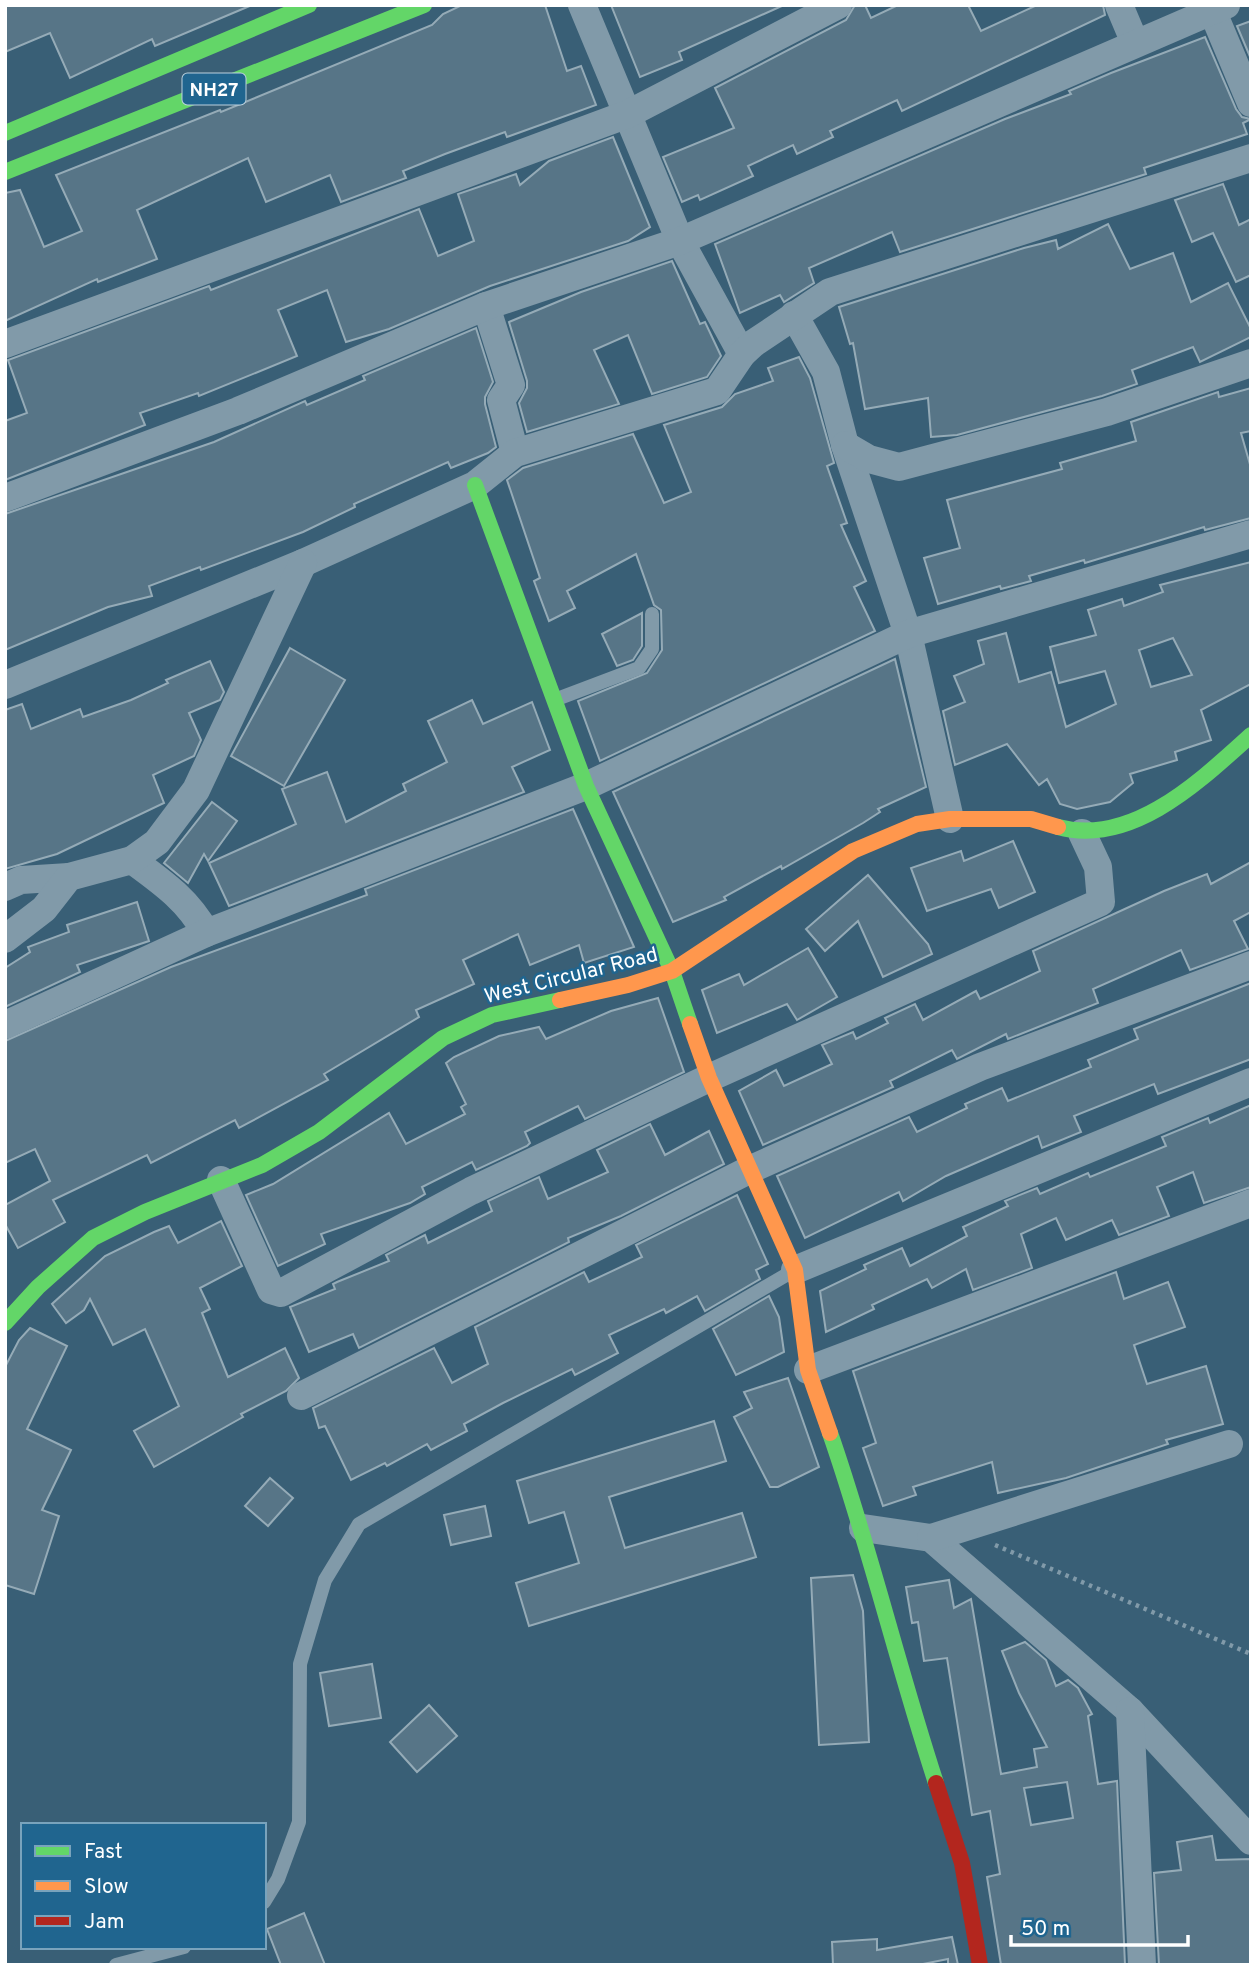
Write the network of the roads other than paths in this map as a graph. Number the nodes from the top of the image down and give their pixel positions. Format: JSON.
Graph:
{"nodes":[{"id":1,"x":309,"y":5,"type":"edge"},
{"id":2,"x":424,"y":5,"type":"edge"},
{"id":3,"x":582,"y":5,"type":"edge"},
{"id":4,"x":838,"y":5,"type":"edge"},
{"id":5,"x":1119,"y":5,"type":"edge"},
{"id":6,"x":1219,"y":8,"type":"edge"},
{"id":7,"x":1135,"y":43,"type":"junction"},
{"id":8,"x":1251,"y":103,"type":"edge"},
{"id":9,"x":628,"y":114,"type":"junction"},
{"id":10,"x":5,"y":133,"type":"edge"},
{"id":11,"x":52,"y":134,"type":"junction"},
{"id":12,"x":1251,"y":158,"type":"edge"},
{"id":13,"x":5,"y":172,"type":"edge"},
{"id":14,"x":680,"y":241,"type":"junction"},
{"id":15,"x":486,"y":306,"type":"junction"},
{"id":16,"x":794,"y":315,"type":"junction"},
{"id":17,"x":5,"y":344,"type":"edge"},
{"id":18,"x":742,"y":354,"type":"junction"},
{"id":19,"x":1251,"y":363,"type":"edge"},
{"id":20,"x":845,"y":445,"type":"junction"},
{"id":21,"x":515,"y":453,"type":"junction"},
{"id":22,"x":475,"y":485,"type":"junction"},
{"id":23,"x":5,"y":498,"type":"edge"},
{"id":24,"x":1251,"y":534,"type":"edge"},
{"id":25,"x":303,"y":564,"type":"junction"},
{"id":26,"x":652,"y":614,"type":"dead end"},
{"id":27,"x":908,"y":634,"type":"junction"},
{"id":28,"x":5,"y":685,"type":"edge"},
{"id":29,"x":555,"y":699,"type":"junction"},
{"id":30,"x":1251,"y":735,"type":"edge"},
{"id":31,"x":586,"y":786,"type":"junction"},
{"id":32,"x":950,"y":819,"type":"junction"},
{"id":33,"x":1082,"y":833,"type":"junction"},
{"id":34,"x":132,"y":860,"type":"junction"},
{"id":35,"x":69,"y":877,"type":"junction"},
{"id":36,"x":5,"y":887,"type":"edge"},
{"id":37,"x":206,"y":933,"type":"junction"},
{"id":38,"x":5,"y":939,"type":"edge"},
{"id":39,"x":1251,"y":965,"type":"edge"},
{"id":40,"x":672,"y":971,"type":"junction"},
{"id":41,"x":5,"y":1025,"type":"edge"},
{"id":42,"x":709,"y":1078,"type":"junction"},
{"id":43,"x":1251,"y":1082,"type":"edge"},
{"id":44,"x":749,"y":1170,"type":"junction"},
{"id":45,"x":221,"y":1180,"type":"junction"},
{"id":46,"x":1251,"y":1203,"type":"edge"},
{"id":47,"x":795,"y":1270,"type":"junction"},
{"id":48,"x":5,"y":1323,"type":"edge"},
{"id":49,"x":808,"y":1370,"type":"junction"},
{"id":50,"x":301,"y":1396,"type":"dead end"},
{"id":51,"x":1229,"y":1444,"type":"dead end"},
{"id":52,"x":863,"y":1528,"type":"junction"},
{"id":53,"x":931,"y":1538,"type":"junction"},
{"id":54,"x":1130,"y":1711,"type":"junction"},
{"id":55,"x":1251,"y":1841,"type":"edge"},
{"id":56,"x":266,"y":1899,"type":"edge"},
{"id":57,"x":176,"y":1949,"type":"edge"},
{"id":58,"x":116,"y":1965,"type":"edge"},
{"id":59,"x":980,"y":1965,"type":"edge"},
{"id":60,"x":1142,"y":1965,"type":"edge"}],
"edges":[{"from":1,"to":11,"type":"main road","number":"NH27"},
{"from":2,"to":11,"type":"main road","number":"NH27"},
{"from":3,"to":9,"type":"street"},
{"from":4,"to":9,"type":"street"},
{"from":5,"to":7,"type":"street"},
{"from":6,"to":7,"type":"street"},
{"from":6,"to":8,"type":"street"},
{"from":7,"to":14,"type":"street"},
{"from":9,"to":14,"type":"street"},
{"from":9,"to":17,"type":"street"},
{"from":10,"to":11,"type":"main road","number":"NH27"},
{"from":11,"to":13,"type":"main road","number":"NH27"},
{"from":12,"to":16,"type":"street"},
{"from":14,"to":15,"type":"street"},
{"from":14,"to":18,"type":"street"},
{"from":15,"to":21,"type":"street"},
{"from":15,"to":23,"type":"street"},
{"from":16,"to":18,"type":"street"},
{"from":16,"to":20,"type":"street"},
{"from":18,"to":21,"type":"street"},
{"from":19,"to":20,"type":"street"},
{"from":20,"to":27,"type":"street"},
{"from":21,"to":22,"type":"street"},
{"from":22,"to":25,"type":"street"},
{"from":22,"to":29,"type":"main road"},
{"from":24,"to":27,"type":"street"},
{"from":25,"to":28,"type":"street"},
{"from":25,"to":34,"type":"street"},
{"from":26,"to":29,"type":"lane"},
{"from":27,"to":31,"type":"street"},
{"from":27,"to":32,"type":"street"},
{"from":29,"to":31,"type":"main road"},
{"from":30,"to":33,"type":"main road","name":"West Circular Road"},
{"from":31,"to":37,"type":"street"},
{"from":31,"to":40,"type":"main road"},
{"from":32,"to":33,"type":"main road","name":"West Circular Road"},
{"from":32,"to":40,"type":"main road","name":"West Circular Road"},
{"from":33,"to":42,"type":"street"},
{"from":34,"to":35,"type":"street"},
{"from":34,"to":37,"type":"street"},
{"from":35,"to":36,"type":"street"},
{"from":35,"to":38,"type":"street"},
{"from":37,"to":41,"type":"street"},
{"from":39,"to":44,"type":"street"},
{"from":40,"to":42,"type":"main road"},
{"from":40,"to":45,"type":"main road","name":"West Circular Road"},
{"from":42,"to":44,"type":"main road"},
{"from":42,"to":45,"type":"street"},
{"from":43,"to":47,"type":"street"},
{"from":44,"to":47,"type":"main road"},
{"from":44,"to":50,"type":"street"},
{"from":45,"to":48,"type":"main road","name":"West Circular Road"},
{"from":46,"to":49,"type":"street"},
{"from":47,"to":49,"type":"main road"},
{"from":47,"to":56,"type":"lane"},
{"from":49,"to":52,"type":"main road"},
{"from":51,"to":53,"type":"street"},
{"from":52,"to":53,"type":"street"},
{"from":52,"to":59,"type":"main road"},
{"from":53,"to":54,"type":"street"},
{"from":54,"to":55,"type":"street"},
{"from":54,"to":60,"type":"street"},
{"from":57,"to":58,"type":"lane"}]}
